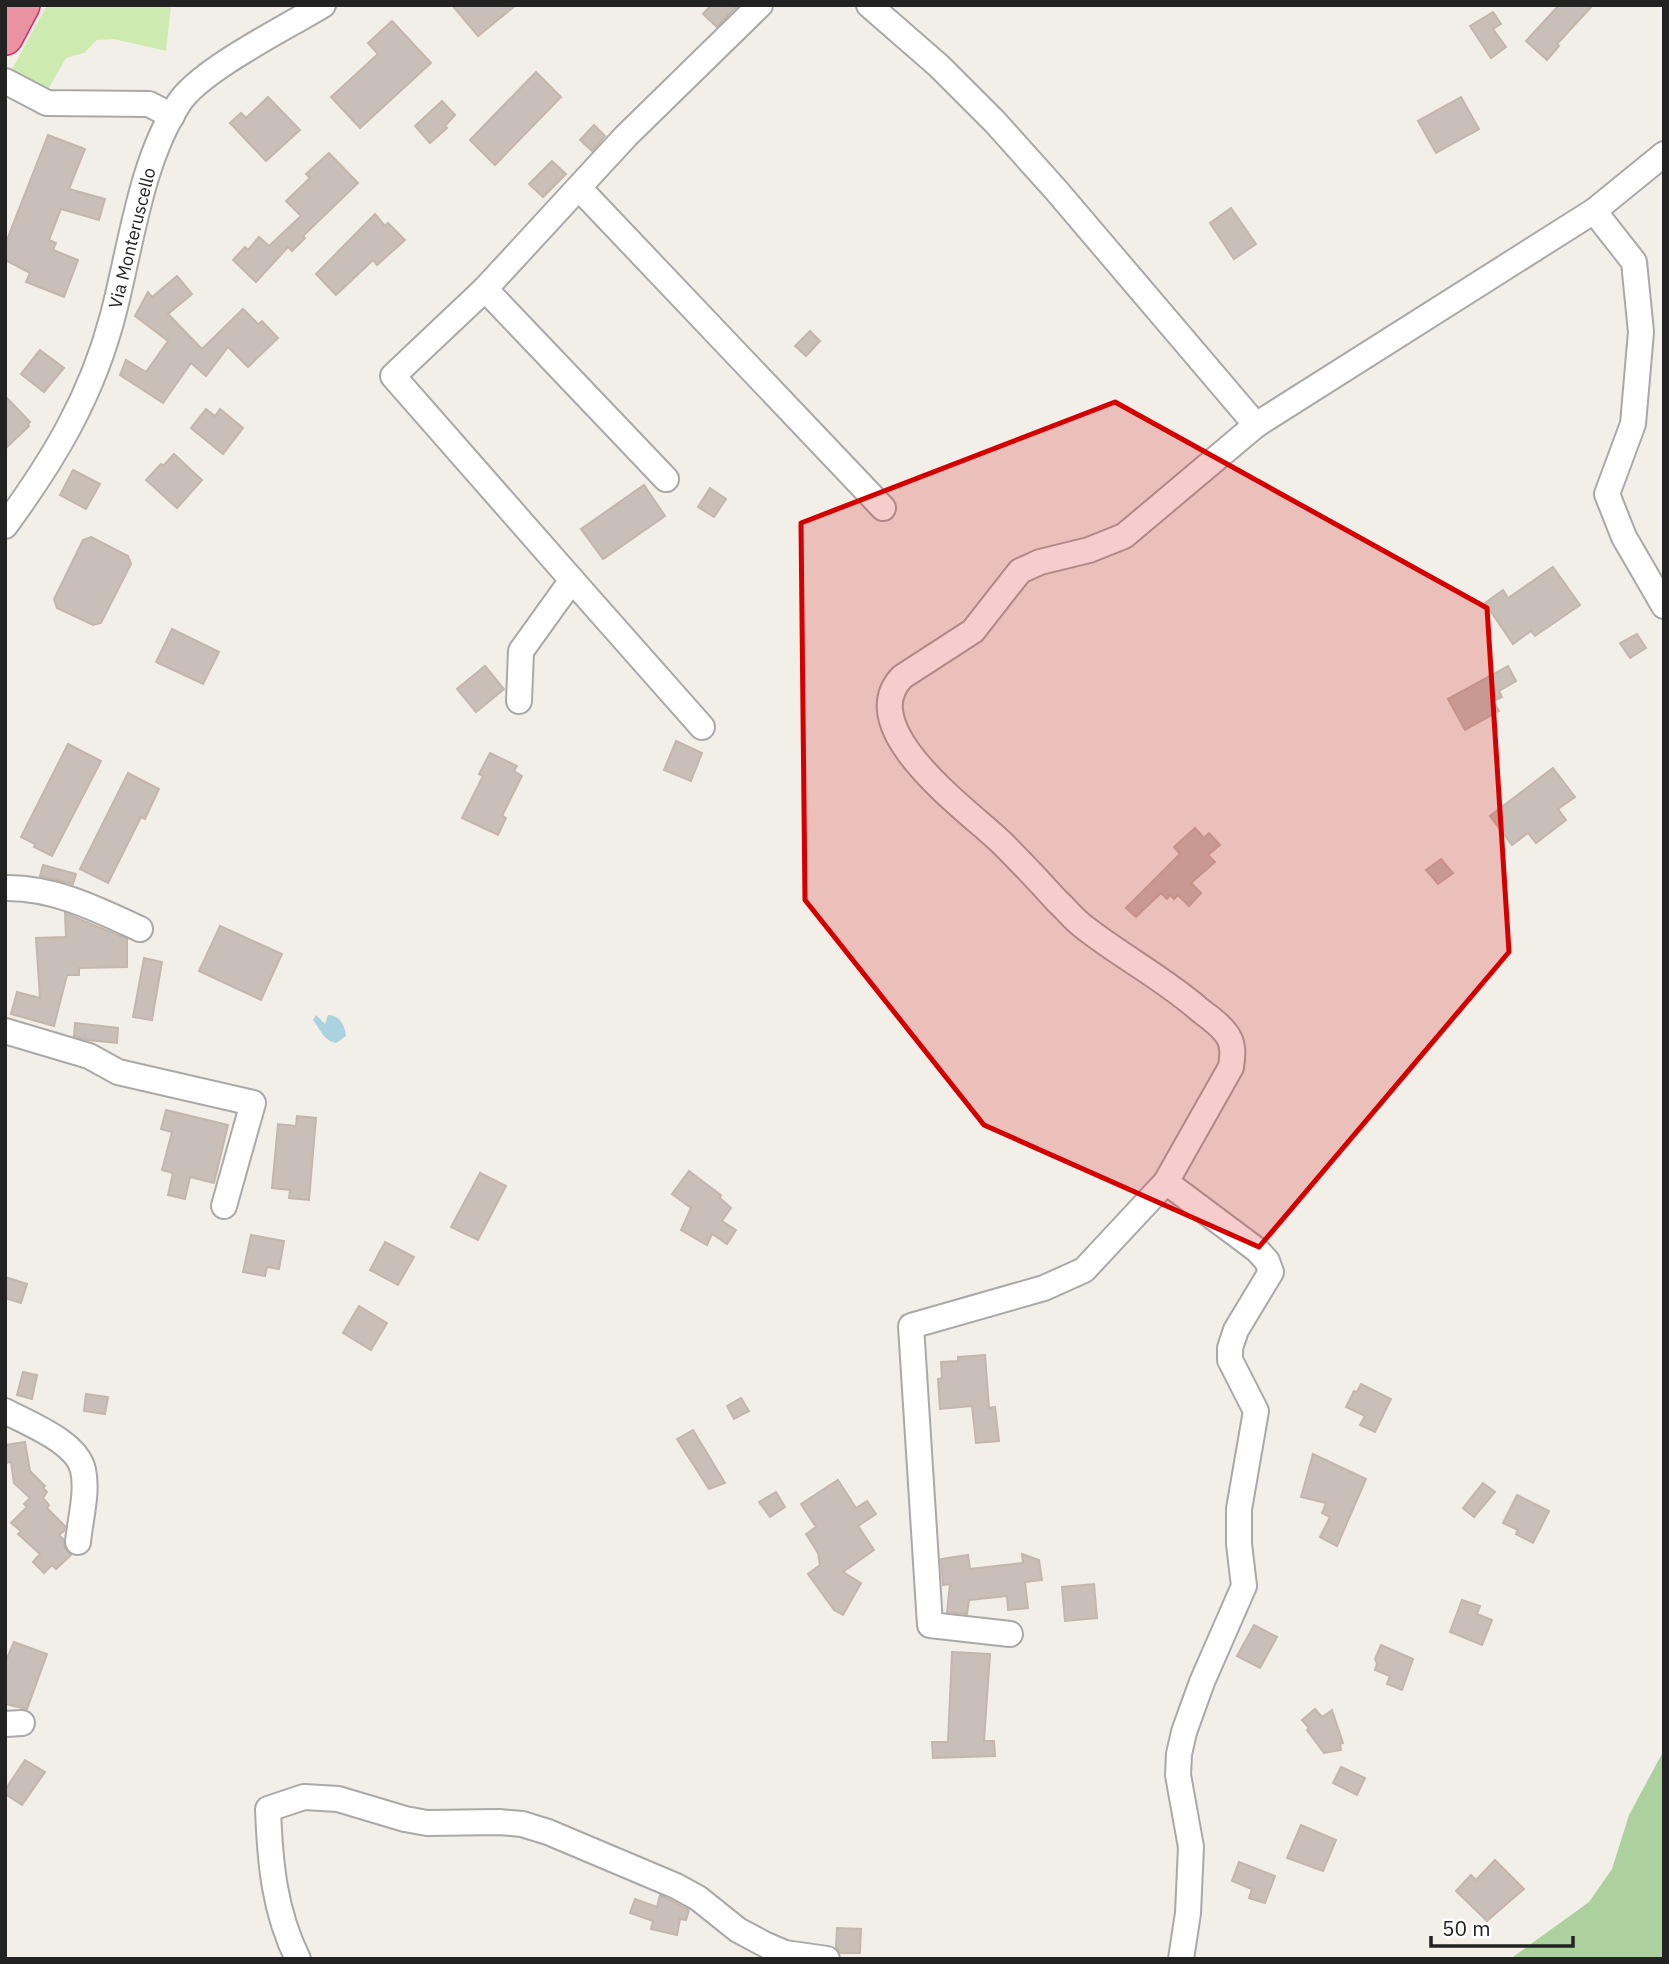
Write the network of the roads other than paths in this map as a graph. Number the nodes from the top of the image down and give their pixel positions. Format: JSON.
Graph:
{"nodes":[{"id":1,"x":22,"y":5,"type":"edge"},
{"id":2,"x":323,"y":5,"type":"edge"},
{"id":3,"x":760,"y":5,"type":"edge"},
{"id":4,"x":869,"y":5,"type":"edge"},
{"id":5,"x":5,"y":37,"type":"edge"},
{"id":6,"x":5,"y":81,"type":"edge"},
{"id":7,"x":172,"y":116,"type":"junction"},
{"id":8,"x":1664,"y":154,"type":"edge"},
{"id":9,"x":579,"y":187,"type":"junction"},
{"id":10,"x":1594,"y":211,"type":"junction"},
{"id":11,"x":485,"y":289,"type":"junction"},
{"id":12,"x":1256,"y":425,"type":"junction"},
{"id":13,"x":666,"y":479,"type":"dead end"},
{"id":14,"x":883,"y":508,"type":"dead end"},
{"id":15,"x":5,"y":526,"type":"edge"},
{"id":16,"x":572,"y":580,"type":"junction"},
{"id":17,"x":1664,"y":606,"type":"edge"},
{"id":18,"x":519,"y":701,"type":"dead end"},
{"id":19,"x":702,"y":727,"type":"dead end"},
{"id":20,"x":5,"y":888,"type":"edge"},
{"id":21,"x":140,"y":929,"type":"dead end"},
{"id":22,"x":5,"y":1031,"type":"edge"},
{"id":23,"x":1166,"y":1182,"type":"junction"},
{"id":24,"x":225,"y":1206,"type":"dead end"},
{"id":25,"x":5,"y":1411,"type":"edge"},
{"id":26,"x":78,"y":1542,"type":"dead end"},
{"id":27,"x":1010,"y":1634,"type":"dead end"},
{"id":28,"x":298,"y":1959,"type":"edge"},
{"id":29,"x":827,"y":1959,"type":"edge"},
{"id":30,"x":1181,"y":1959,"type":"edge"}],
"edges":[{"from":1,"to":5,"type":"highway"},
{"from":2,"to":7,"type":"street","name":"Via Monteruscello"},
{"from":3,"to":9,"type":"street"},
{"from":4,"to":12,"type":"street"},
{"from":6,"to":7,"type":"street"},
{"from":7,"to":15,"type":"street","name":"Via Monteruscello"},
{"from":8,"to":10,"type":"street"},
{"from":9,"to":11,"type":"street"},
{"from":9,"to":14,"type":"street"},
{"from":10,"to":12,"type":"street"},
{"from":10,"to":17,"type":"street"},
{"from":11,"to":13,"type":"street"},
{"from":11,"to":16,"type":"street"},
{"from":12,"to":23,"type":"street"},
{"from":16,"to":18,"type":"street"},
{"from":16,"to":19,"type":"street"},
{"from":20,"to":21,"type":"street"},
{"from":22,"to":24,"type":"street"},
{"from":23,"to":27,"type":"street"},
{"from":23,"to":30,"type":"street"},
{"from":25,"to":26,"type":"street"},
{"from":28,"to":29,"type":"street"}]}
